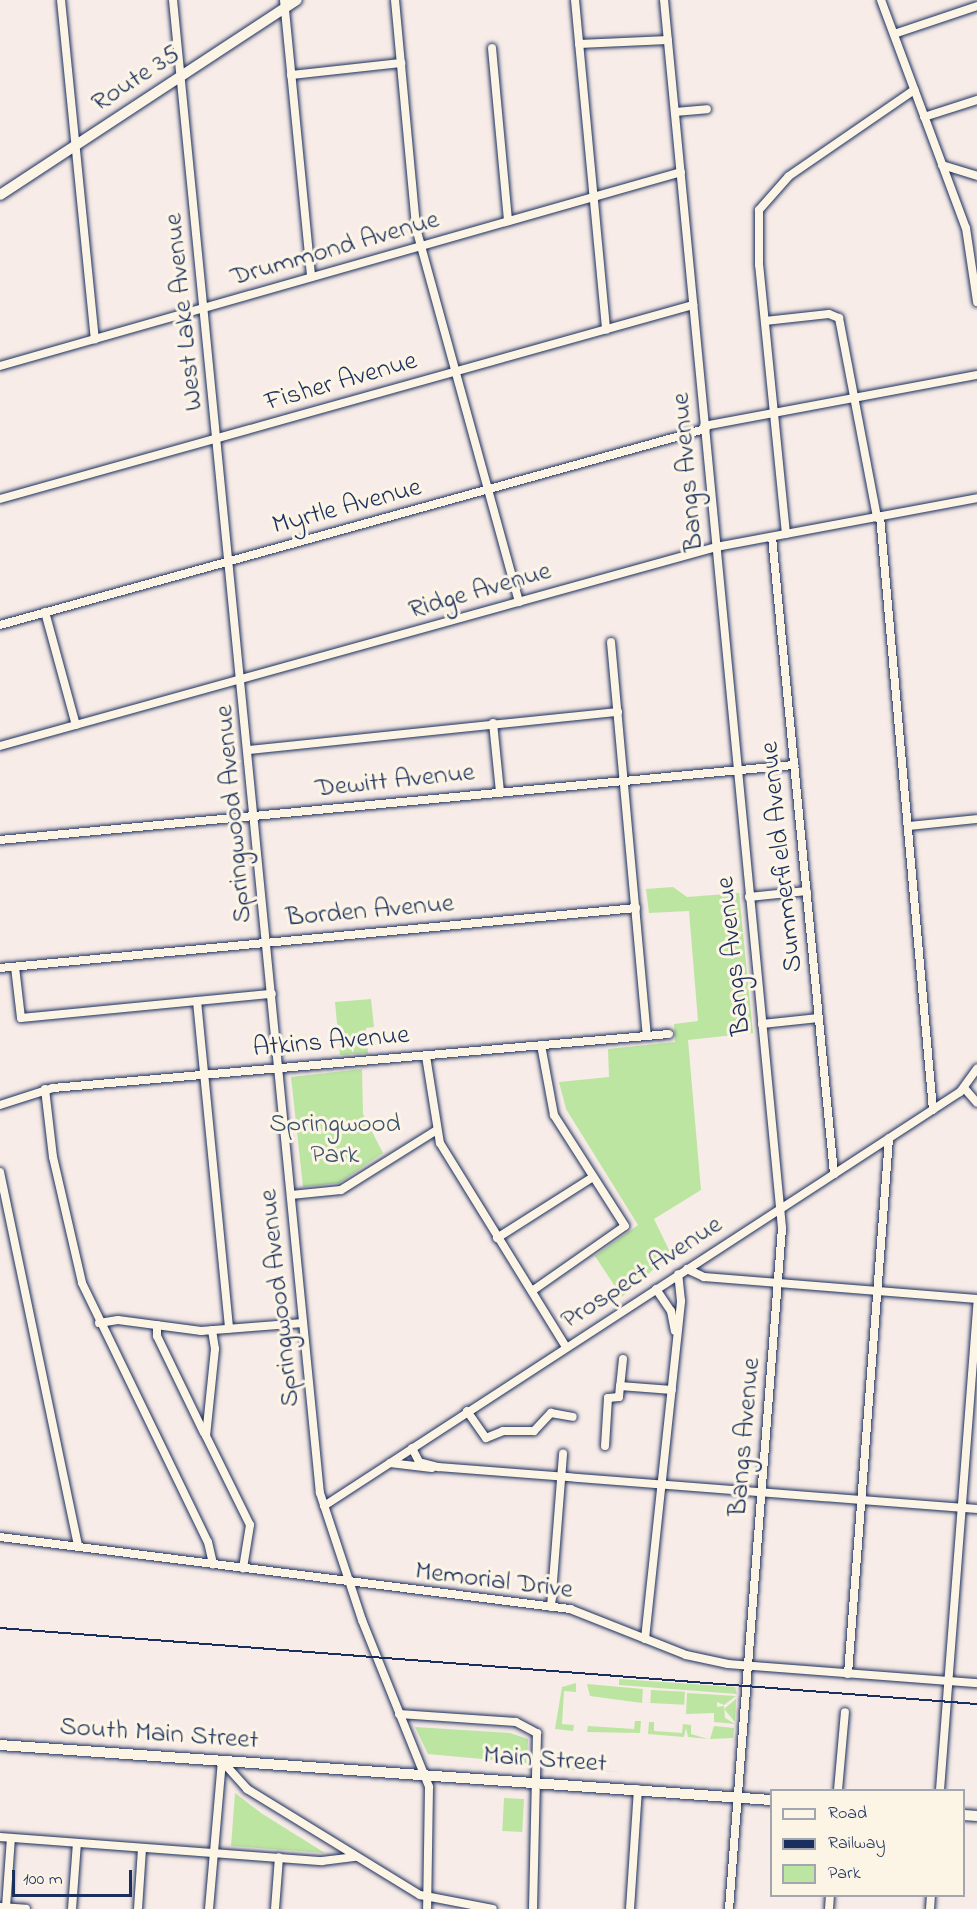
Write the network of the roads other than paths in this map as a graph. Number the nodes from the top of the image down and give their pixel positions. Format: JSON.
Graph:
{"nodes":[{"id":1,"x":61,"y":0,"type":"edge"},
{"id":2,"x":173,"y":0,"type":"edge"},
{"id":3,"x":297,"y":0,"type":"edge"},
{"id":4,"x":395,"y":0,"type":"edge"},
{"id":5,"x":575,"y":0,"type":"edge"},
{"id":6,"x":664,"y":0,"type":"edge"},
{"id":7,"x":881,"y":0,"type":"edge"},
{"id":8,"x":285,"y":4,"type":"edge"},
{"id":9,"x":977,"y":6,"type":"edge"},
{"id":10,"x":894,"y":34,"type":"junction"},
{"id":11,"x":668,"y":40,"type":"junction"},
{"id":12,"x":579,"y":44,"type":"junction"},
{"id":13,"x":492,"y":48,"type":"dead end"},
{"id":14,"x":401,"y":63,"type":"junction"},
{"id":15,"x":291,"y":75,"type":"junction"},
{"id":16,"x":181,"y":76,"type":"junction"},
{"id":17,"x":914,"y":90,"type":"junction"},
{"id":18,"x":977,"y":100,"type":"edge"},
{"id":19,"x":707,"y":109,"type":"dead end"},
{"id":20,"x":675,"y":112,"type":"junction"},
{"id":21,"x":924,"y":117,"type":"junction"},
{"id":22,"x":75,"y":146,"type":"junction"},
{"id":23,"x":942,"y":165,"type":"junction"},
{"id":24,"x":681,"y":172,"type":"junction"},
{"id":25,"x":977,"y":176,"type":"edge"},
{"id":26,"x":0,"y":195,"type":"edge"},
{"id":27,"x":593,"y":197,"type":"junction"},
{"id":28,"x":508,"y":221,"type":"junction"},
{"id":29,"x":421,"y":246,"type":"junction"},
{"id":30,"x":311,"y":277,"type":"junction"},
{"id":31,"x":977,"y":302,"type":"edge"},
{"id":32,"x":693,"y":305,"type":"junction"},
{"id":33,"x":205,"y":308,"type":"junction"},
{"id":34,"x":765,"y":321,"type":"junction"},
{"id":35,"x":606,"y":330,"type":"junction"},
{"id":36,"x":96,"y":339,"type":"junction"},
{"id":37,"x":0,"y":366,"type":"edge"},
{"id":38,"x":456,"y":372,"type":"junction"},
{"id":39,"x":977,"y":375,"type":"edge"},
{"id":40,"x":855,"y":398,"type":"junction"},
{"id":41,"x":774,"y":412,"type":"junction"},
{"id":42,"x":705,"y":427,"type":"junction"},
{"id":43,"x":218,"y":439,"type":"junction"},
{"id":44,"x":488,"y":489,"type":"junction"},
{"id":45,"x":977,"y":498,"type":"edge"},
{"id":46,"x":0,"y":499,"type":"edge"},
{"id":47,"x":878,"y":516,"type":"junction"},
{"id":48,"x":786,"y":534,"type":"junction"},
{"id":49,"x":772,"y":537,"type":"junction"},
{"id":50,"x":716,"y":547,"type":"junction"},
{"id":51,"x":230,"y":561,"type":"junction"},
{"id":52,"x":519,"y":602,"type":"junction"},
{"id":53,"x":45,"y":612,"type":"junction"},
{"id":54,"x":236,"y":621,"type":"joint"},
{"id":55,"x":0,"y":625,"type":"edge"},
{"id":56,"x":611,"y":642,"type":"dead end"},
{"id":57,"x":242,"y":679,"type":"junction"},
{"id":58,"x":618,"y":712,"type":"junction"},
{"id":59,"x":493,"y":723,"type":"junction"},
{"id":60,"x":76,"y":725,"type":"junction"},
{"id":61,"x":0,"y":746,"type":"edge"},
{"id":62,"x":249,"y":750,"type":"junction"},
{"id":63,"x":794,"y":765,"type":"junction"},
{"id":64,"x":736,"y":770,"type":"junction"},
{"id":65,"x":624,"y":781,"type":"junction"},
{"id":66,"x":500,"y":792,"type":"junction"},
{"id":67,"x":255,"y":816,"type":"junction"},
{"id":68,"x":977,"y":819,"type":"edge"},
{"id":69,"x":908,"y":826,"type":"junction"},
{"id":70,"x":0,"y":840,"type":"edge"},
{"id":71,"x":807,"y":891,"type":"junction"},
{"id":72,"x":749,"y":897,"type":"junction"},
{"id":73,"x":636,"y":908,"type":"junction"},
{"id":74,"x":267,"y":942,"type":"junction"},
{"id":75,"x":15,"y":967,"type":"junction"},
{"id":76,"x":0,"y":968,"type":"edge"},
{"id":77,"x":272,"y":994,"type":"junction"},
{"id":78,"x":197,"y":1001,"type":"junction"},
{"id":79,"x":819,"y":1018,"type":"junction"},
{"id":80,"x":762,"y":1024,"type":"junction"},
{"id":81,"x":669,"y":1034,"type":"dead end"},
{"id":82,"x":647,"y":1035,"type":"junction"},
{"id":83,"x":541,"y":1045,"type":"junction"},
{"id":84,"x":426,"y":1056,"type":"junction"},
{"id":85,"x":279,"y":1068,"type":"junction"},
{"id":86,"x":977,"y":1069,"type":"edge"},
{"id":87,"x":206,"y":1074,"type":"junction"},
{"id":88,"x":45,"y":1089,"type":"junction"},
{"id":89,"x":965,"y":1089,"type":"junction"},
{"id":90,"x":977,"y":1103,"type":"edge"},
{"id":91,"x":0,"y":1105,"type":"edge"},
{"id":92,"x":933,"y":1110,"type":"junction"},
{"id":93,"x":435,"y":1131,"type":"junction"},
{"id":94,"x":889,"y":1139,"type":"junction"},
{"id":95,"x":0,"y":1172,"type":"edge"},
{"id":96,"x":834,"y":1174,"type":"junction"},
{"id":97,"x":593,"y":1177,"type":"junction"},
{"id":98,"x":291,"y":1195,"type":"junction"},
{"id":99,"x":780,"y":1209,"type":"junction"},
{"id":100,"x":497,"y":1238,"type":"junction"},
{"id":101,"x":683,"y":1271,"type":"junction"},
{"id":102,"x":778,"y":1283,"type":"junction"},
{"id":103,"x":656,"y":1289,"type":"junction"},
{"id":104,"x":532,"y":1291,"type":"junction"},
{"id":105,"x":877,"y":1291,"type":"junction"},
{"id":106,"x":977,"y":1299,"type":"edge"},
{"id":107,"x":977,"y":1304,"type":"edge"},
{"id":108,"x":99,"y":1323,"type":"junction"},
{"id":109,"x":303,"y":1323,"type":"junction"},
{"id":110,"x":157,"y":1325,"type":"junction"},
{"id":111,"x":229,"y":1328,"type":"junction"},
{"id":112,"x":212,"y":1330,"type":"junction"},
{"id":113,"x":677,"y":1342,"type":"junction"},
{"id":114,"x":566,"y":1347,"type":"junction"},
{"id":115,"x":623,"y":1359,"type":"dead end"},
{"id":116,"x":620,"y":1386,"type":"junction"},
{"id":117,"x":672,"y":1390,"type":"junction"},
{"id":118,"x":467,"y":1411,"type":"junction"},
{"id":119,"x":573,"y":1417,"type":"dead end"},
{"id":120,"x":206,"y":1436,"type":"junction"},
{"id":121,"x":605,"y":1446,"type":"dead end"},
{"id":122,"x":412,"y":1448,"type":"junction"},
{"id":123,"x":563,"y":1453,"type":"dead end"},
{"id":124,"x":390,"y":1462,"type":"junction"},
{"id":125,"x":438,"y":1467,"type":"junction"},
{"id":126,"x":562,"y":1477,"type":"junction"},
{"id":127,"x":661,"y":1485,"type":"junction"},
{"id":128,"x":762,"y":1492,"type":"junction"},
{"id":129,"x":861,"y":1500,"type":"junction"},
{"id":130,"x":324,"y":1506,"type":"junction"},
{"id":131,"x":961,"y":1508,"type":"junction"},
{"id":132,"x":977,"y":1509,"type":"edge"},
{"id":133,"x":0,"y":1537,"type":"edge"},
{"id":134,"x":78,"y":1544,"type":"junction"},
{"id":135,"x":213,"y":1564,"type":"junction"},
{"id":136,"x":243,"y":1568,"type":"junction"},
{"id":137,"x":349,"y":1584,"type":"junction"},
{"id":138,"x":551,"y":1607,"type":"junction"},
{"id":139,"x":645,"y":1639,"type":"junction"},
{"id":140,"x":748,"y":1666,"type":"junction"},
{"id":141,"x":848,"y":1674,"type":"junction"},
{"id":142,"x":948,"y":1681,"type":"junction"},
{"id":143,"x":977,"y":1683,"type":"edge"},
{"id":144,"x":845,"y":1712,"type":"dead end"},
{"id":145,"x":399,"y":1714,"type":"junction"},
{"id":146,"x":0,"y":1745,"type":"edge"},
{"id":147,"x":222,"y":1761,"type":"junction"},
{"id":148,"x":314,"y":1768,"type":"joint"},
{"id":149,"x":424,"y":1774,"type":"junction"},
{"id":150,"x":539,"y":1782,"type":"junction"},
{"id":151,"x":638,"y":1789,"type":"junction"},
{"id":152,"x":838,"y":1789,"type":"edge"},
{"id":153,"x":940,"y":1789,"type":"edge"},
{"id":154,"x":740,"y":1797,"type":"junction"},
{"id":155,"x":770,"y":1800,"type":"edge"},
{"id":156,"x":0,"y":1837,"type":"edge"},
{"id":157,"x":11,"y":1838,"type":"junction"},
{"id":158,"x":77,"y":1843,"type":"junction"},
{"id":159,"x":142,"y":1849,"type":"junction"},
{"id":160,"x":214,"y":1852,"type":"junction"},
{"id":161,"x":279,"y":1857,"type":"junction"},
{"id":162,"x":356,"y":1857,"type":"junction"},
{"id":163,"x":424,"y":1898,"type":"junction"},
{"id":164,"x":3,"y":1907,"type":"edge"},
{"id":165,"x":26,"y":1909,"type":"edge"},
{"id":166,"x":72,"y":1909,"type":"edge"},
{"id":167,"x":138,"y":1909,"type":"edge"},
{"id":168,"x":209,"y":1909,"type":"edge"},
{"id":169,"x":275,"y":1909,"type":"edge"},
{"id":170,"x":427,"y":1909,"type":"edge"},
{"id":171,"x":494,"y":1909,"type":"edge"},
{"id":172,"x":533,"y":1909,"type":"edge"},
{"id":173,"x":630,"y":1909,"type":"edge"},
{"id":174,"x":729,"y":1909,"type":"edge"}],
"edges":[{"from":1,"to":22,"type":"street"},
{"from":2,"to":16,"type":"street","name":"West Lake Avenue"},
{"from":3,"to":8,"type":"main road","name":"Route 35"},
{"from":4,"to":14,"type":"street"},
{"from":5,"to":12,"type":"street"},
{"from":6,"to":11,"type":"street","name":"Bangs Avenue"},
{"from":7,"to":10,"type":"street"},
{"from":8,"to":15,"type":"street"},
{"from":8,"to":16,"type":"main road","name":"Route 35"},
{"from":9,"to":10,"type":"street"},
{"from":10,"to":17,"type":"street"},
{"from":11,"to":12,"type":"street"},
{"from":11,"to":20,"type":"street","name":"Bangs Avenue"},
{"from":12,"to":27,"type":"street"},
{"from":13,"to":28,"type":"street"},
{"from":14,"to":15,"type":"street"},
{"from":14,"to":29,"type":"street"},
{"from":15,"to":30,"type":"street"},
{"from":16,"to":22,"type":"main road","name":"Route 35"},
{"from":16,"to":33,"type":"street","name":"West Lake Avenue"},
{"from":17,"to":21,"type":"street"},
{"from":17,"to":34,"type":"street"},
{"from":18,"to":21,"type":"street"},
{"from":19,"to":20,"type":"street"},
{"from":20,"to":24,"type":"street","name":"Bangs Avenue"},
{"from":21,"to":23,"type":"street"},
{"from":22,"to":26,"type":"main road","name":"Route 35"},
{"from":22,"to":36,"type":"street"},
{"from":23,"to":25,"type":"street"},
{"from":23,"to":31,"type":"street"},
{"from":24,"to":27,"type":"street","name":"Drummond Avenue"},
{"from":24,"to":32,"type":"street","name":"Bangs Avenue"},
{"from":27,"to":28,"type":"street","name":"Drummond Avenue"},
{"from":27,"to":35,"type":"street"},
{"from":28,"to":29,"type":"street","name":"Drummond Avenue"},
{"from":29,"to":30,"type":"street","name":"Drummond Avenue"},
{"from":29,"to":38,"type":"street"},
{"from":30,"to":33,"type":"street","name":"Drummond Avenue"},
{"from":32,"to":35,"type":"street","name":"Fisher Avenue"},
{"from":32,"to":42,"type":"street","name":"Bangs Avenue"},
{"from":33,"to":36,"type":"street","name":"Drummond Avenue"},
{"from":33,"to":43,"type":"street","name":"West Lake Avenue"},
{"from":34,"to":40,"type":"street"},
{"from":34,"to":41,"type":"street"},
{"from":35,"to":38,"type":"street","name":"Fisher Avenue"},
{"from":36,"to":37,"type":"street","name":"Drummond Avenue"},
{"from":38,"to":43,"type":"street","name":"Fisher Avenue"},
{"from":38,"to":44,"type":"street"},
{"from":39,"to":40,"type":"street","name":"Myrtle Avenue"},
{"from":40,"to":41,"type":"street","name":"Myrtle Avenue"},
{"from":40,"to":47,"type":"street"},
{"from":41,"to":42,"type":"street","name":"Myrtle Avenue"},
{"from":41,"to":48,"type":"street"},
{"from":42,"to":44,"type":"street","name":"Myrtle Avenue"},
{"from":42,"to":50,"type":"street","name":"Bangs Avenue"},
{"from":43,"to":46,"type":"street","name":"Fisher Avenue"},
{"from":43,"to":51,"type":"street","name":"West Lake Avenue"},
{"from":44,"to":51,"type":"street","name":"Myrtle Avenue"},
{"from":44,"to":52,"type":"street"},
{"from":45,"to":47,"type":"street","name":"Ridge Avenue"},
{"from":47,"to":48,"type":"street","name":"Ridge Avenue"},
{"from":47,"to":69,"type":"street"},
{"from":48,"to":49,"type":"street","name":"Ridge Avenue"},
{"from":49,"to":50,"type":"street","name":"Ridge Avenue"},
{"from":49,"to":63,"type":"street","name":"Summerfield Avenue"},
{"from":50,"to":52,"type":"street","name":"Ridge Avenue"},
{"from":50,"to":64,"type":"street","name":"Bangs Avenue"},
{"from":51,"to":53,"type":"street","name":"Myrtle Avenue"},
{"from":51,"to":54,"type":"street","name":"West Lake Avenue"},
{"from":52,"to":57,"type":"street","name":"Ridge Avenue"},
{"from":53,"to":55,"type":"street","name":"Myrtle Avenue"},
{"from":53,"to":60,"type":"street"},
{"from":54,"to":57,"type":"street","name":"Springwood Avenue"},
{"from":56,"to":58,"type":"street"},
{"from":57,"to":60,"type":"street","name":"Ridge Avenue"},
{"from":57,"to":62,"type":"street","name":"Springwood Avenue"},
{"from":58,"to":59,"type":"street"},
{"from":58,"to":65,"type":"street"},
{"from":59,"to":62,"type":"street"},
{"from":59,"to":66,"type":"street"},
{"from":60,"to":61,"type":"street","name":"Ridge Avenue"},
{"from":62,"to":67,"type":"street","name":"Springwood Avenue"},
{"from":63,"to":64,"type":"street","name":"Dewitt Avenue"},
{"from":63,"to":71,"type":"street","name":"Summerfield Avenue"},
{"from":64,"to":65,"type":"street","name":"Dewitt Avenue"},
{"from":64,"to":72,"type":"street","name":"Bangs Avenue"},
{"from":65,"to":66,"type":"street","name":"Dewitt Avenue"},
{"from":65,"to":73,"type":"street"},
{"from":66,"to":67,"type":"street","name":"Dewitt Avenue"},
{"from":67,"to":70,"type":"street","name":"Dewitt Avenue"},
{"from":67,"to":74,"type":"street","name":"Springwood Avenue"},
{"from":68,"to":69,"type":"street"},
{"from":69,"to":92,"type":"street"},
{"from":71,"to":72,"type":"street"},
{"from":71,"to":79,"type":"street","name":"Summerfield Avenue"},
{"from":72,"to":80,"type":"street","name":"Bangs Avenue"},
{"from":73,"to":74,"type":"street","name":"Borden Avenue"},
{"from":73,"to":82,"type":"street"},
{"from":74,"to":75,"type":"street","name":"Borden Avenue"},
{"from":74,"to":77,"type":"street","name":"Springwood Avenue"},
{"from":75,"to":76,"type":"street","name":"Borden Avenue"},
{"from":75,"to":78,"type":"street"},
{"from":77,"to":78,"type":"street"},
{"from":77,"to":85,"type":"street","name":"Springwood Avenue"},
{"from":78,"to":87,"type":"street"},
{"from":79,"to":80,"type":"street"},
{"from":79,"to":96,"type":"street","name":"Summerfield Avenue"},
{"from":80,"to":99,"type":"street","name":"Bangs Avenue"},
{"from":81,"to":82,"type":"street","name":"Atkins Avenue"},
{"from":82,"to":83,"type":"street","name":"Atkins Avenue"},
{"from":83,"to":84,"type":"street","name":"Atkins Avenue"},
{"from":83,"to":97,"type":"street"},
{"from":84,"to":85,"type":"street","name":"Atkins Avenue"},
{"from":84,"to":93,"type":"street"},
{"from":85,"to":87,"type":"street","name":"Atkins Avenue"},
{"from":85,"to":98,"type":"street","name":"Springwood Avenue"},
{"from":86,"to":89,"type":"street","name":"Prospect Avenue"},
{"from":87,"to":88,"type":"street","name":"Atkins Avenue"},
{"from":87,"to":111,"type":"street"},
{"from":88,"to":91,"type":"street","name":"Atkins Avenue"},
{"from":88,"to":108,"type":"street"},
{"from":89,"to":90,"type":"street"},
{"from":89,"to":92,"type":"street","name":"Prospect Avenue"},
{"from":92,"to":94,"type":"street","name":"Prospect Avenue"},
{"from":93,"to":98,"type":"street"},
{"from":93,"to":100,"type":"street"},
{"from":94,"to":96,"type":"street","name":"Prospect Avenue"},
{"from":94,"to":105,"type":"street"},
{"from":95,"to":134,"type":"street"},
{"from":96,"to":99,"type":"street","name":"Prospect Avenue"},
{"from":97,"to":100,"type":"street"},
{"from":97,"to":104,"type":"street"},
{"from":98,"to":109,"type":"street","name":"Springwood Avenue"},
{"from":99,"to":101,"type":"street","name":"Prospect Avenue"},
{"from":99,"to":102,"type":"street","name":"Bangs Avenue"},
{"from":100,"to":104,"type":"street"},
{"from":101,"to":102,"type":"street"},
{"from":101,"to":103,"type":"street","name":"Prospect Avenue"},
{"from":101,"to":113,"type":"street"},
{"from":102,"to":105,"type":"street"},
{"from":102,"to":128,"type":"street","name":"Bangs Avenue"},
{"from":103,"to":113,"type":"street"},
{"from":103,"to":114,"type":"street","name":"Prospect Avenue"},
{"from":104,"to":114,"type":"street"},
{"from":105,"to":106,"type":"street"},
{"from":105,"to":129,"type":"street"},
{"from":107,"to":131,"type":"street"},
{"from":108,"to":110,"type":"street"},
{"from":108,"to":135,"type":"street"},
{"from":109,"to":111,"type":"street"},
{"from":109,"to":130,"type":"street","name":"Springwood Avenue"},
{"from":110,"to":112,"type":"street"},
{"from":110,"to":120,"type":"street"},
{"from":111,"to":112,"type":"street"},
{"from":112,"to":120,"type":"street"},
{"from":113,"to":117,"type":"street"},
{"from":114,"to":118,"type":"street","name":"Prospect Avenue"},
{"from":115,"to":116,"type":"street"},
{"from":116,"to":117,"type":"street"},
{"from":116,"to":121,"type":"street"},
{"from":117,"to":127,"type":"street"},
{"from":118,"to":119,"type":"street"},
{"from":118,"to":122,"type":"street","name":"Prospect Avenue"},
{"from":120,"to":136,"type":"street"},
{"from":122,"to":124,"type":"street","name":"Prospect Avenue"},
{"from":122,"to":125,"type":"street"},
{"from":123,"to":126,"type":"street"},
{"from":124,"to":125,"type":"street"},
{"from":124,"to":130,"type":"street","name":"Prospect Avenue"},
{"from":125,"to":126,"type":"street"},
{"from":126,"to":127,"type":"street"},
{"from":126,"to":138,"type":"street"},
{"from":127,"to":128,"type":"street"},
{"from":127,"to":139,"type":"street"},
{"from":128,"to":129,"type":"street"},
{"from":128,"to":140,"type":"street","name":"Bangs Avenue"},
{"from":129,"to":131,"type":"street"},
{"from":129,"to":141,"type":"street"},
{"from":130,"to":137,"type":"street","name":"Springwood Avenue"},
{"from":131,"to":132,"type":"street"},
{"from":131,"to":142,"type":"street"},
{"from":133,"to":134,"type":"street","name":"Memorial Drive"},
{"from":134,"to":135,"type":"street","name":"Memorial Drive"},
{"from":135,"to":136,"type":"street","name":"Memorial Drive"},
{"from":136,"to":137,"type":"street","name":"Memorial Drive"},
{"from":137,"to":138,"type":"street","name":"Memorial Drive"},
{"from":137,"to":145,"type":"street","name":"Springwood Avenue"},
{"from":138,"to":139,"type":"street","name":"Memorial Drive"},
{"from":139,"to":140,"type":"street","name":"Memorial Drive"},
{"from":140,"to":141,"type":"street","name":"Memorial Drive"},
{"from":140,"to":154,"type":"street","name":"Bangs Avenue"},
{"from":141,"to":142,"type":"street","name":"Memorial Drive"},
{"from":142,"to":143,"type":"street","name":"Memorial Drive"},
{"from":142,"to":153,"type":"street"},
{"from":144,"to":152,"type":"street"},
{"from":145,"to":149,"type":"street","name":"Springwood Avenue"},
{"from":145,"to":150,"type":"street"},
{"from":146,"to":147,"type":"main road","name":"South Main Street"},
{"from":147,"to":148,"type":"main road","name":"South Main Street"},
{"from":147,"to":160,"type":"street"},
{"from":147,"to":162,"type":"street"},
{"from":148,"to":149,"type":"main road","name":"Main Street"},
{"from":149,"to":150,"type":"main road","name":"Main Street"},
{"from":149,"to":163,"type":"street","name":"Springwood Avenue"},
{"from":150,"to":151,"type":"main road","name":"Main Street"},
{"from":150,"to":172,"type":"street"},
{"from":151,"to":154,"type":"main road","name":"Main Street"},
{"from":151,"to":173,"type":"street"},
{"from":154,"to":155,"type":"main road","name":"Main Street"},
{"from":154,"to":174,"type":"street","name":"Bangs Avenue"},
{"from":156,"to":157,"type":"street"},
{"from":157,"to":158,"type":"street"},
{"from":157,"to":164,"type":"street"},
{"from":158,"to":159,"type":"street"},
{"from":158,"to":166,"type":"street"},
{"from":159,"to":160,"type":"street"},
{"from":159,"to":167,"type":"street"},
{"from":160,"to":161,"type":"street"},
{"from":160,"to":168,"type":"street"},
{"from":161,"to":162,"type":"street"},
{"from":161,"to":169,"type":"street"},
{"from":162,"to":163,"type":"street"},
{"from":163,"to":170,"type":"street","name":"Springwood Avenue"},
{"from":163,"to":171,"type":"street"},
{"from":164,"to":165,"type":"street"}]}
